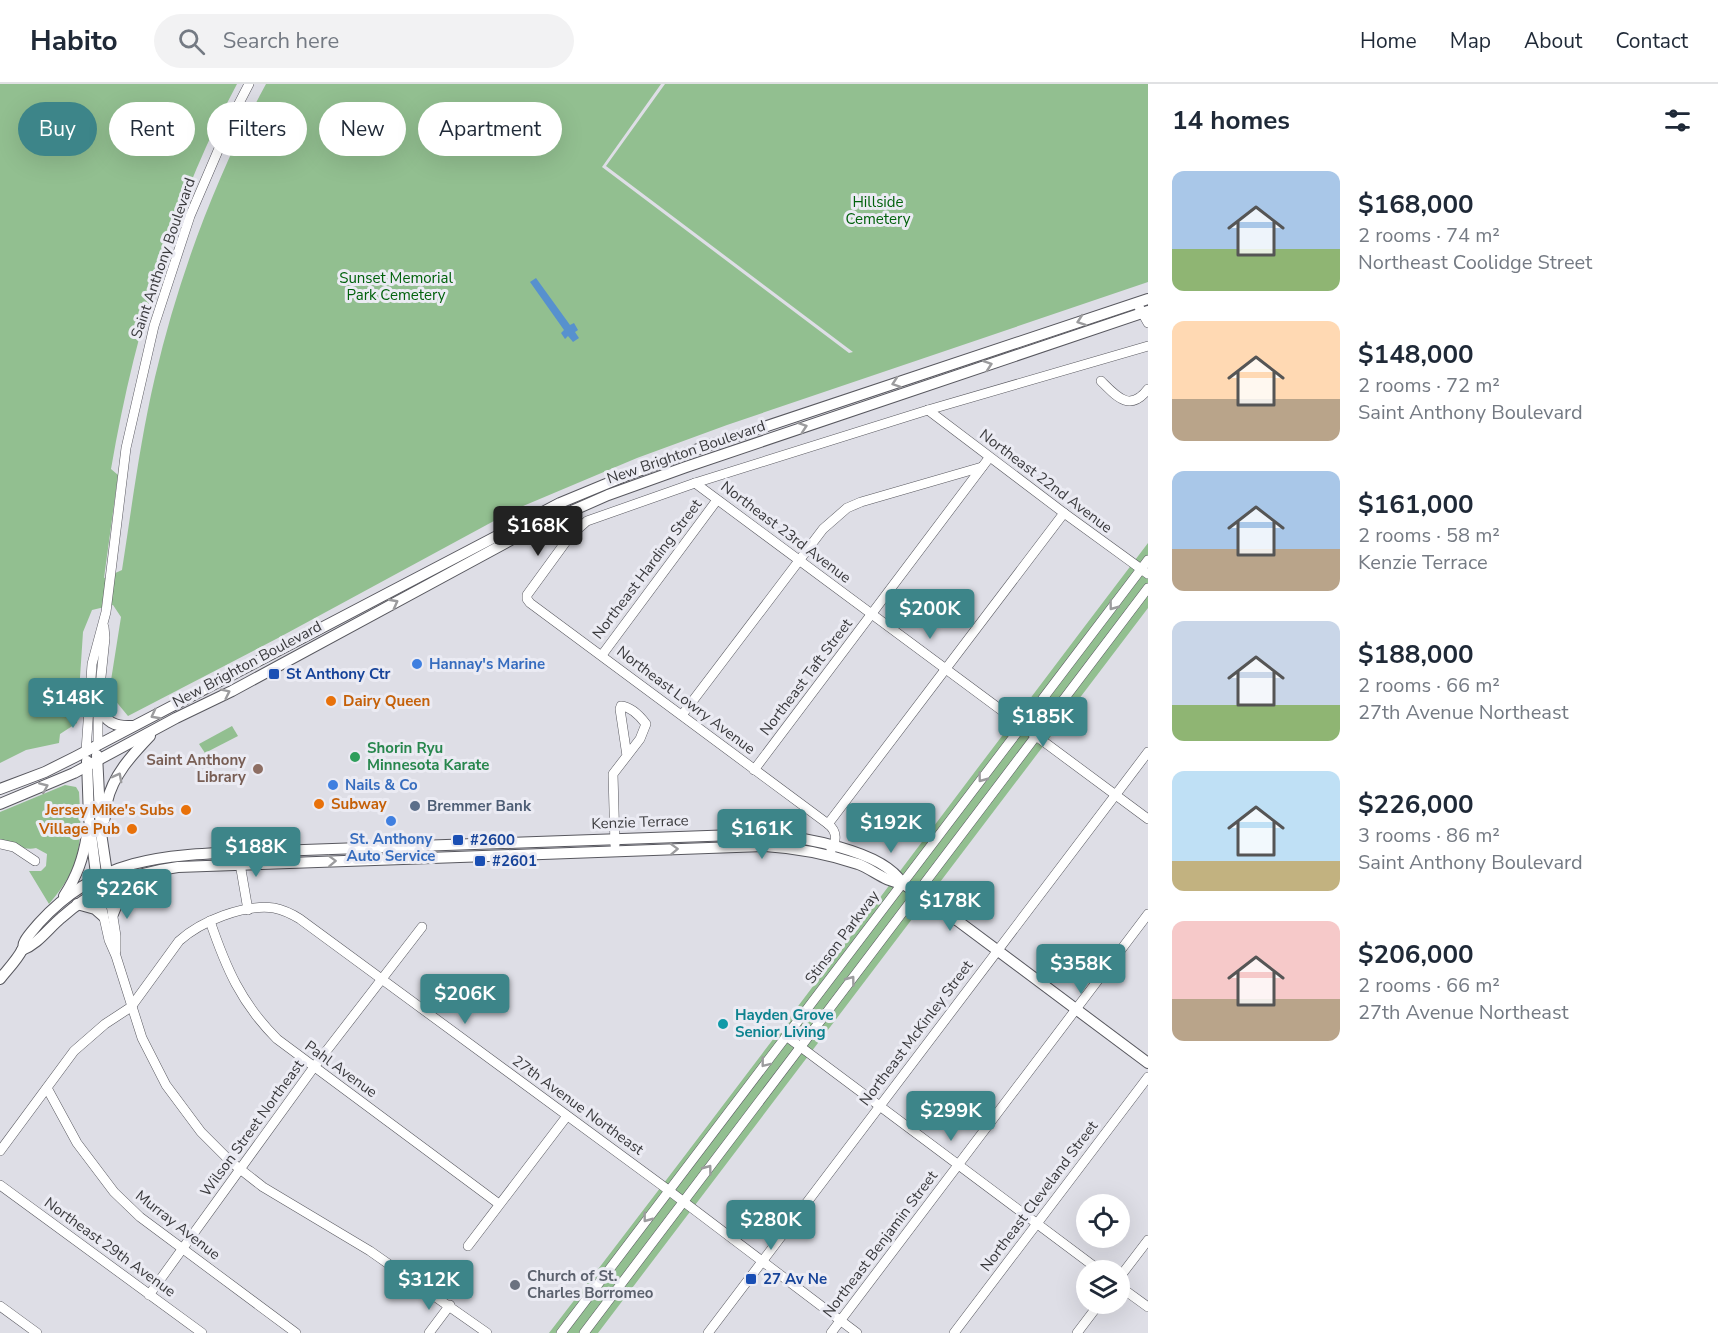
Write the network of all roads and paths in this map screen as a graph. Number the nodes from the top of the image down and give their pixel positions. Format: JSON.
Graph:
{"nodes":[{"id":1,"x":249,"y":84,"type":"edge"},
{"id":2,"x":1148,"y":298,"type":"edge"},
{"id":3,"x":1136,"y":302,"type":"junction"},
{"id":4,"x":1146,"y":316,"type":"edge"},
{"id":5,"x":1148,"y":346,"type":"edge"},
{"id":6,"x":1101,"y":381,"type":"dead end"},
{"id":7,"x":1148,"y":389,"type":"edge"},
{"id":8,"x":928,"y":411,"type":"junction"},
{"id":9,"x":989,"y":458,"type":"junction"},
{"id":10,"x":982,"y":467,"type":"junction"},
{"id":11,"x":695,"y":483,"type":"junction"},
{"id":12,"x":717,"y":500,"type":"junction"},
{"id":13,"x":1064,"y":513,"type":"junction"},
{"id":14,"x":1148,"y":560,"type":"edge"},
{"id":15,"x":799,"y":561,"type":"junction"},
{"id":16,"x":1145,"y":571,"type":"edge"},
{"id":17,"x":1148,"y":588,"type":"edge"},
{"id":18,"x":872,"y":615,"type":"junction"},
{"id":19,"x":104,"y":627,"type":"junction"},
{"id":20,"x":602,"y":655,"type":"junction"},
{"id":21,"x":946,"y":669,"type":"junction"},
{"id":22,"x":98,"y":706,"type":"junction"},
{"id":23,"x":682,"y":715,"type":"junction"},
{"id":24,"x":1022,"y":725,"type":"junction"},
{"id":25,"x":135,"y":726,"type":"junction"},
{"id":26,"x":156,"y":730,"type":"junction"},
{"id":27,"x":1036,"y":735,"type":"junction"},
{"id":28,"x":98,"y":746,"type":"junction"},
{"id":29,"x":86,"y":751,"type":"junction"},
{"id":30,"x":1148,"y":752,"type":"edge"},
{"id":31,"x":627,"y":756,"type":"junction"},
{"id":32,"x":92,"y":764,"type":"junction"},
{"id":33,"x":754,"y":770,"type":"junction"},
{"id":34,"x":0,"y":789,"type":"edge"},
{"id":35,"x":1117,"y":795,"type":"junction"},
{"id":36,"x":0,"y":804,"type":"edge"},
{"id":37,"x":89,"y":818,"type":"junction"},
{"id":38,"x":1148,"y":819,"type":"edge"},
{"id":39,"x":830,"y":826,"type":"junction"},
{"id":40,"x":101,"y":833,"type":"junction"},
{"id":41,"x":615,"y":838,"type":"junction"},
{"id":42,"x":0,"y":844,"type":"edge"},
{"id":43,"x":834,"y":845,"type":"junction"},
{"id":44,"x":615,"y":851,"type":"junction"},
{"id":45,"x":238,"y":852,"type":"junction"},
{"id":46,"x":828,"y":856,"type":"junction"},
{"id":47,"x":35,"y":861,"type":"dead end"},
{"id":48,"x":240,"y":864,"type":"junction"},
{"id":49,"x":138,"y":875,"type":"junction"},
{"id":50,"x":102,"y":876,"type":"junction"},
{"id":51,"x":902,"y":883,"type":"junction"},
{"id":52,"x":103,"y":889,"type":"junction"},
{"id":53,"x":917,"y":892,"type":"junction"},
{"id":54,"x":77,"y":904,"type":"junction"},
{"id":55,"x":57,"y":906,"type":"junction"},
{"id":56,"x":248,"y":910,"type":"junction"},
{"id":57,"x":1148,"y":914,"type":"edge"},
{"id":58,"x":108,"y":915,"type":"junction"},
{"id":59,"x":210,"y":921,"type":"junction"},
{"id":60,"x":422,"y":927,"type":"dead end"},
{"id":61,"x":22,"y":950,"type":"junction"},
{"id":62,"x":997,"y":950,"type":"junction"},
{"id":63,"x":0,"y":979,"type":"edge"},
{"id":64,"x":382,"y":980,"type":"junction"},
{"id":65,"x":131,"y":1007,"type":"junction"},
{"id":66,"x":1076,"y":1009,"type":"junction"},
{"id":67,"x":786,"y":1036,"type":"junction"},
{"id":68,"x":801,"y":1047,"type":"junction"},
{"id":69,"x":1148,"y":1063,"type":"edge"},
{"id":70,"x":314,"y":1067,"type":"junction"},
{"id":71,"x":1148,"y":1077,"type":"edge"},
{"id":72,"x":47,"y":1088,"type":"junction"},
{"id":73,"x":879,"y":1106,"type":"junction"},
{"id":74,"x":567,"y":1116,"type":"junction"},
{"id":75,"x":0,"y":1151,"type":"edge"},
{"id":76,"x":958,"y":1165,"type":"junction"},
{"id":77,"x":241,"y":1170,"type":"junction"},
{"id":78,"x":0,"y":1185,"type":"edge"},
{"id":79,"x":668,"y":1191,"type":"junction"},
{"id":80,"x":683,"y":1202,"type":"junction"},
{"id":81,"x":499,"y":1204,"type":"junction"},
{"id":82,"x":1036,"y":1224,"type":"junction"},
{"id":83,"x":1147,"y":1243,"type":"edge"},
{"id":84,"x":468,"y":1246,"type":"dead end"},
{"id":85,"x":182,"y":1250,"type":"junction"},
{"id":86,"x":1085,"y":1260,"type":"edge"},
{"id":87,"x":762,"y":1261,"type":"junction"},
{"id":88,"x":1130,"y":1264,"type":"edge"},
{"id":89,"x":1130,"y":1294,"type":"edge"},
{"id":90,"x":149,"y":1295,"type":"junction"},
{"id":91,"x":450,"y":1305,"type":"junction"},
{"id":92,"x":0,"y":1306,"type":"edge"},
{"id":93,"x":1148,"y":1308,"type":"edge"},
{"id":94,"x":1091,"y":1314,"type":"edge"},
{"id":95,"x":840,"y":1320,"type":"junction"},
{"id":96,"x":37,"y":1333,"type":"edge"},
{"id":97,"x":202,"y":1333,"type":"edge"},
{"id":98,"x":296,"y":1333,"type":"edge"},
{"id":99,"x":429,"y":1333,"type":"edge"},
{"id":100,"x":487,"y":1333,"type":"edge"},
{"id":101,"x":561,"y":1333,"type":"edge"},
{"id":102,"x":584,"y":1333,"type":"edge"},
{"id":103,"x":708,"y":1333,"type":"edge"},
{"id":104,"x":831,"y":1333,"type":"edge"},
{"id":105,"x":857,"y":1333,"type":"edge"},
{"id":106,"x":954,"y":1333,"type":"edge"},
{"id":107,"x":1077,"y":1333,"type":"edge"}],
"edges":[{"from":1,"to":19,"type":"street","name":"Saint Anthony Boulevard"},
{"from":2,"to":3,"type":"main road","name":"New Brighton Boulevard"},
{"from":3,"to":4,"type":"street"},
{"from":3,"to":25,"type":"main road","name":"New Brighton Boulevard","one_way":true},
{"from":26,"to":4,"type":"main road","name":"New Brighton Boulevard","one_way":true},
{"from":5,"to":8,"type":"street"},
{"from":6,"to":7,"type":"street"},
{"from":8,"to":9,"type":"street","name":"Northeast 22nd Avenue"},
{"from":8,"to":11,"type":"street"},
{"from":9,"to":10,"type":"street","name":"Northeast Taft Street"},
{"from":9,"to":13,"type":"street","name":"Northeast 22nd Avenue"},
{"from":10,"to":15,"type":"street"},
{"from":10,"to":18,"type":"street","name":"Northeast Taft Street"},
{"from":11,"to":12,"type":"street","name":"Northeast 23rd Avenue"},
{"from":11,"to":20,"type":"street","name":"Northeast Lowry Avenue"},
{"from":12,"to":15,"type":"street","name":"Northeast 23rd Avenue"},
{"from":12,"to":20,"type":"street","name":"Northeast Harding Street"},
{"from":13,"to":16,"type":"street","name":"Northeast 22nd Avenue"},
{"from":13,"to":21,"type":"street"},
{"from":14,"to":16,"type":"street","name":"Stinson Parkway"},
{"from":15,"to":18,"type":"street","name":"Northeast 23rd Avenue"},
{"from":15,"to":23,"type":"street"},
{"from":16,"to":24,"type":"street","name":"Stinson Parkway","one_way":true},
{"from":17,"to":27,"type":"street"},
{"from":18,"to":21,"type":"street","name":"Northeast 23rd Avenue"},
{"from":18,"to":33,"type":"street","name":"Northeast Taft Street"},
{"from":19,"to":22,"type":"street","name":"Saint Anthony Boulevard"},
{"from":19,"to":29,"type":"street","name":"Saint Anthony Boulevard"},
{"from":20,"to":23,"type":"street","name":"Northeast Lowry Avenue"},
{"from":21,"to":24,"type":"street","name":"Northeast 23rd Avenue"},
{"from":21,"to":39,"type":"street"},
{"from":22,"to":25,"type":"main road"},
{"from":22,"to":28,"type":"street","name":"Saint Anthony Boulevard"},
{"from":23,"to":33,"type":"street","name":"Northeast Lowry Avenue"},
{"from":24,"to":27,"type":"street","name":"Northeast 23rd Avenue"},
{"from":24,"to":51,"type":"street","name":"Stinson Parkway","one_way":true},
{"from":25,"to":28,"type":"main road","name":"New Brighton Boulevard"},
{"from":26,"to":32,"type":"main road","name":"New Brighton Boulevard"},
{"from":40,"to":26,"type":"main road","one_way":true},
{"from":27,"to":35,"type":"street","name":"Northeast 23rd Avenue"},
{"from":27,"to":53,"type":"street"},
{"from":28,"to":29,"type":"main road","name":"New Brighton Boulevard"},
{"from":28,"to":32,"type":"main road","name":"Saint Anthony Boulevard"},
{"from":29,"to":32,"type":"main road","name":"Saint Anthony Boulevard"},
{"from":29,"to":34,"type":"main road","name":"New Brighton Boulevard"},
{"from":30,"to":35,"type":"street","name":"Northeast McKinley Street"},
{"from":31,"to":31,"type":"street"},
{"from":31,"to":41,"type":"street"},
{"from":36,"to":32,"type":"main road","name":"New Brighton Boulevard","one_way":true},
{"from":32,"to":37,"type":"main road","name":"Saint Anthony Boulevard"},
{"from":32,"to":40,"type":"main road","name":"Saint Anthony Boulevard"},
{"from":33,"to":39,"type":"street","name":"Northeast Lowry Avenue"},
{"from":35,"to":38,"type":"street","name":"Northeast 23rd Avenue"},
{"from":35,"to":62,"type":"street","name":"Northeast McKinley Street"},
{"from":37,"to":50,"type":"main road","name":"Saint Anthony Boulevard"},
{"from":37,"to":55,"type":"main road"},
{"from":39,"to":43,"type":"street"},
{"from":40,"to":50,"type":"main road","name":"Saint Anthony Boulevard"},
{"from":41,"to":43,"type":"main road","name":"Kenzie Terrace"},
{"from":41,"to":44,"type":"street"},
{"from":41,"to":45,"type":"main road","name":"Kenzie Terrace"},
{"from":42,"to":47,"type":"street"},
{"from":43,"to":46,"type":"street"},
{"from":43,"to":51,"type":"main road","name":"Kenzie Terrace"},
{"from":44,"to":46,"type":"main road","name":"Kenzie Terrace","one_way":true},
{"from":48,"to":44,"type":"main road","name":"Kenzie Terrace","one_way":true},
{"from":45,"to":48,"type":"street"},
{"from":45,"to":50,"type":"main road","name":"Kenzie Terrace"},
{"from":46,"to":51,"type":"main road","name":"Kenzie Terrace"},
{"from":48,"to":49,"type":"main road","name":"Kenzie Terrace"},
{"from":48,"to":56,"type":"street"},
{"from":49,"to":52,"type":"main road","name":"Kenzie Terrace"},
{"from":49,"to":58,"type":"main road"},
{"from":50,"to":52,"type":"main road","name":"Saint Anthony Boulevard"},
{"from":50,"to":55,"type":"main road","name":"Kenzie Terrace"},
{"from":51,"to":53,"type":"main road"},
{"from":51,"to":67,"type":"street","name":"Stinson Parkway"},
{"from":52,"to":54,"type":"main road","name":"Kenzie Terrace"},
{"from":52,"to":58,"type":"street","name":"Saint Anthony Boulevard"},
{"from":53,"to":62,"type":"main road"},
{"from":68,"to":53,"type":"street","one_way":true},
{"from":54,"to":58,"type":"main road"},
{"from":54,"to":61,"type":"main road","name":"Kenzie Terrace"},
{"from":55,"to":61,"type":"main road"},
{"from":56,"to":59,"type":"street","name":"27th Avenue Northeast"},
{"from":56,"to":64,"type":"street","name":"27th Avenue Northeast"},
{"from":57,"to":66,"type":"street","name":"Northeast Benjamin Street"},
{"from":58,"to":65,"type":"street","name":"Saint Anthony Boulevard"},
{"from":59,"to":65,"type":"street","name":"27th Avenue Northeast"},
{"from":59,"to":70,"type":"street","name":"Pahl Avenue"},
{"from":60,"to":64,"type":"street","name":"Wilson Street Northeast"},
{"from":61,"to":63,"type":"main road"},
{"from":62,"to":66,"type":"main road"},
{"from":62,"to":73,"type":"street","name":"Northeast McKinley Street"},
{"from":64,"to":70,"type":"street","name":"Wilson Street Northeast"},
{"from":64,"to":74,"type":"street","name":"27th Avenue Northeast"},
{"from":65,"to":72,"type":"street"},
{"from":65,"to":77,"type":"street","name":"Saint Anthony Boulevard"},
{"from":66,"to":69,"type":"main road"},
{"from":66,"to":76,"type":"street","name":"Northeast Benjamin Street"},
{"from":67,"to":68,"type":"street"},
{"from":67,"to":79,"type":"street","name":"Stinson Parkway","one_way":true},
{"from":68,"to":73,"type":"street"},
{"from":80,"to":68,"type":"street","one_way":true},
{"from":70,"to":77,"type":"street","name":"Wilson Street Northeast"},
{"from":70,"to":81,"type":"street","name":"Pahl Avenue"},
{"from":71,"to":82,"type":"street","name":"Northeast Cleveland Street"},
{"from":72,"to":75,"type":"street"},
{"from":72,"to":85,"type":"street","name":"Murray Avenue"},
{"from":73,"to":76,"type":"street"},
{"from":73,"to":87,"type":"street","name":"Northeast McKinley Street"},
{"from":74,"to":79,"type":"street","name":"27th Avenue Northeast"},
{"from":74,"to":81,"type":"street"},
{"from":76,"to":82,"type":"street"},
{"from":76,"to":95,"type":"street","name":"Northeast Benjamin Street"},
{"from":77,"to":85,"type":"street","name":"Wilson Street Northeast"},
{"from":77,"to":91,"type":"street","name":"Saint Anthony Boulevard"},
{"from":78,"to":90,"type":"street","name":"Northeast 29th Avenue"},
{"from":79,"to":80,"type":"street","name":"27th Avenue Northeast"},
{"from":79,"to":101,"type":"street","name":"Stinson Parkway","one_way":true},
{"from":80,"to":87,"type":"street","name":"27th Avenue Northeast"},
{"from":80,"to":102,"type":"street"},
{"from":81,"to":84,"type":"street"},
{"from":82,"to":86,"type":"street"},
{"from":82,"to":106,"type":"street","name":"Northeast Cleveland Street"},
{"from":83,"to":88,"type":"street"},
{"from":85,"to":90,"type":"street","name":"Wilson Street Northeast"},
{"from":85,"to":98,"type":"street","name":"Murray Avenue"},
{"from":87,"to":95,"type":"street","name":"27th Avenue Northeast"},
{"from":87,"to":103,"type":"street","name":"Northeast McKinley Street"},
{"from":89,"to":93,"type":"street"},
{"from":90,"to":97,"type":"street","name":"Northeast 29th Avenue"},
{"from":91,"to":99,"type":"street"},
{"from":91,"to":100,"type":"street","name":"Saint Anthony Boulevard"},
{"from":92,"to":96,"type":"street"},
{"from":94,"to":107,"type":"street"},
{"from":95,"to":104,"type":"street","name":"Northeast Benjamin Street"},
{"from":95,"to":105,"type":"street","name":"27th Avenue Northeast"}]}
